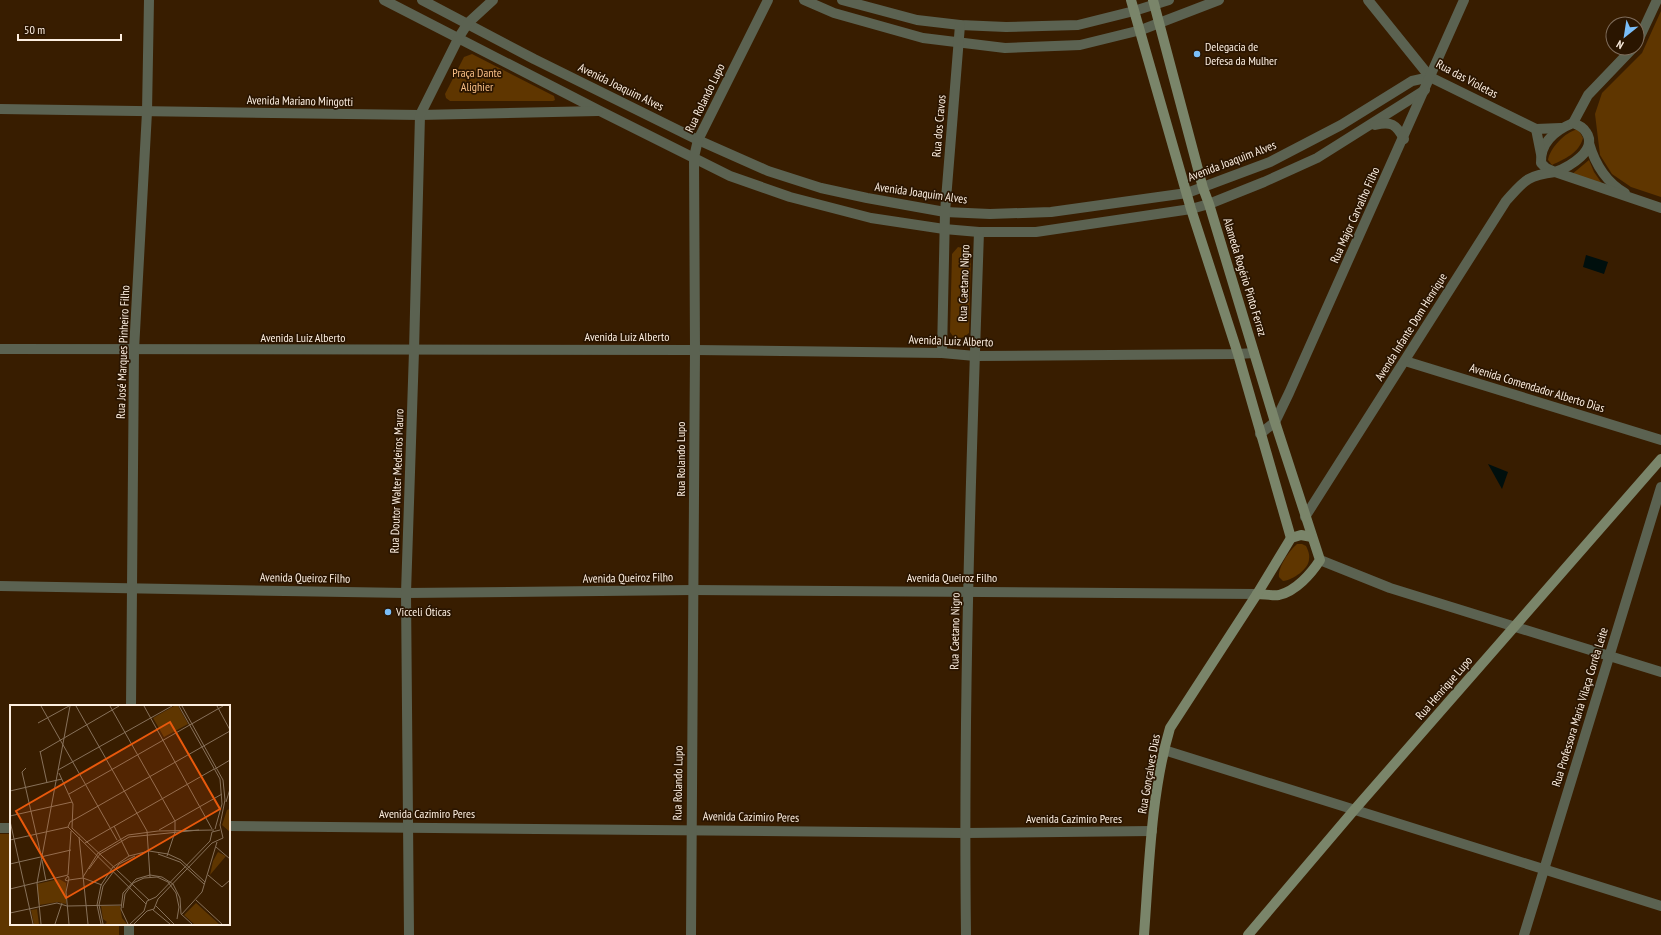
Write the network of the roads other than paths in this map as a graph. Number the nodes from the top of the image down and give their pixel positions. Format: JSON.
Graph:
{"nodes":[{"id":1,"x":149,"y":0,"type":"edge"},
{"id":2,"x":384,"y":0,"type":"edge"},
{"id":3,"x":422,"y":0,"type":"edge"},
{"id":4,"x":494,"y":0,"type":"edge"},
{"id":5,"x":768,"y":0,"type":"edge"},
{"id":6,"x":804,"y":0,"type":"edge"},
{"id":7,"x":842,"y":0,"type":"edge"},
{"id":8,"x":1131,"y":0,"type":"edge"},
{"id":9,"x":1169,"y":0,"type":"edge"},
{"id":10,"x":1219,"y":0,"type":"edge"},
{"id":11,"x":1368,"y":0,"type":"edge"},
{"id":12,"x":1464,"y":0,"type":"edge"},
{"id":13,"x":1657,"y":0,"type":"edge"},
{"id":14,"x":1154,"y":3,"type":"edge"},
{"id":15,"x":1134,"y":12,"type":"junction"},
{"id":16,"x":468,"y":23,"type":"junction"},
{"id":17,"x":1160,"y":24,"type":"junction"},
{"id":18,"x":960,"y":25,"type":"junction"},
{"id":19,"x":1645,"y":26,"type":"edge"},
{"id":20,"x":1141,"y":30,"type":"junction"},
{"id":21,"x":459,"y":38,"type":"junction"},
{"id":22,"x":958,"y":43,"type":"junction"},
{"id":23,"x":1625,"y":56,"type":"edge"},
{"id":24,"x":1430,"y":77,"type":"junction"},
{"id":25,"x":1425,"y":90,"type":"junction"},
{"id":26,"x":0,"y":109,"type":"edge"},
{"id":27,"x":600,"y":111,"type":"junction"},
{"id":28,"x":147,"y":112,"type":"junction"},
{"id":29,"x":420,"y":115,"type":"junction"},
{"id":30,"x":1574,"y":123,"type":"junction"},
{"id":31,"x":1369,"y":126,"type":"junction"},
{"id":32,"x":1561,"y":128,"type":"junction"},
{"id":33,"x":1536,"y":129,"type":"junction"},
{"id":34,"x":1404,"y":139,"type":"junction"},
{"id":35,"x":698,"y":140,"type":"junction"},
{"id":36,"x":1589,"y":143,"type":"junction"},
{"id":37,"x":1540,"y":154,"type":"junction"},
{"id":38,"x":694,"y":158,"type":"junction"},
{"id":39,"x":1556,"y":172,"type":"junction"},
{"id":40,"x":1203,"y":188,"type":"junction"},
{"id":41,"x":1187,"y":193,"type":"junction"},
{"id":42,"x":1641,"y":202,"type":"junction"},
{"id":43,"x":1209,"y":204,"type":"junction"},
{"id":44,"x":1661,"y":208,"type":"edge"},
{"id":45,"x":1191,"y":209,"type":"junction"},
{"id":46,"x":945,"y":212,"type":"junction"},
{"id":47,"x":944,"y":229,"type":"junction"},
{"id":48,"x":979,"y":232,"type":"junction"},
{"id":49,"x":0,"y":349,"type":"edge"},
{"id":50,"x":134,"y":350,"type":"junction"},
{"id":51,"x":695,"y":350,"type":"junction"},
{"id":52,"x":414,"y":351,"type":"junction"},
{"id":53,"x":942,"y":353,"type":"junction"},
{"id":54,"x":1254,"y":353,"type":"junction"},
{"id":55,"x":1238,"y":354,"type":"junction"},
{"id":56,"x":975,"y":356,"type":"junction"},
{"id":57,"x":1405,"y":361,"type":"junction"},
{"id":58,"x":1275,"y":422,"type":"junction"},
{"id":59,"x":1260,"y":434,"type":"junction"},
{"id":60,"x":1661,"y":440,"type":"edge"},
{"id":61,"x":1661,"y":459,"type":"edge"},
{"id":62,"x":1661,"y":487,"type":"edge"},
{"id":63,"x":1305,"y":517,"type":"junction"},
{"id":64,"x":1312,"y":537,"type":"junction"},
{"id":65,"x":1291,"y":538,"type":"junction"},
{"id":66,"x":1320,"y":560,"type":"junction"},
{"id":67,"x":0,"y":586,"type":"edge"},
{"id":68,"x":132,"y":588,"type":"junction"},
{"id":69,"x":693,"y":590,"type":"junction"},
{"id":70,"x":968,"y":591,"type":"junction"},
{"id":71,"x":406,"y":593,"type":"junction"},
{"id":72,"x":1257,"y":594,"type":"junction"},
{"id":73,"x":1514,"y":627,"type":"junction"},
{"id":74,"x":1609,"y":656,"type":"junction"},
{"id":75,"x":1661,"y":672,"type":"edge"},
{"id":76,"x":131,"y":705,"type":"edge"},
{"id":77,"x":1164,"y":750,"type":"junction"},
{"id":78,"x":1355,"y":809,"type":"junction"},
{"id":79,"x":230,"y":826,"type":"edge"},
{"id":80,"x":409,"y":827,"type":"junction"},
{"id":81,"x":691,"y":830,"type":"junction"},
{"id":82,"x":1152,"y":831,"type":"junction"},
{"id":83,"x":965,"y":833,"type":"junction"},
{"id":84,"x":1544,"y":870,"type":"junction"},
{"id":85,"x":1661,"y":906,"type":"edge"},
{"id":86,"x":409,"y":935,"type":"edge"},
{"id":87,"x":691,"y":935,"type":"edge"},
{"id":88,"x":966,"y":935,"type":"edge"},
{"id":89,"x":1144,"y":935,"type":"edge"},
{"id":90,"x":1248,"y":935,"type":"edge"},
{"id":91,"x":1524,"y":935,"type":"edge"}],
"edges":[{"from":1,"to":28,"type":"street","name":"Rua José Marques Pinheiro Filho"},
{"from":2,"to":21,"type":"street"},
{"from":3,"to":16,"type":"street","name":"Avenida Joaquim Alves"},
{"from":4,"to":16,"type":"street","name":"Rua Doutor Walter Medeiros Mauro"},
{"from":5,"to":35,"type":"street","name":"Rua Rolando Lupo"},
{"from":6,"to":22,"type":"street"},
{"from":7,"to":18,"type":"street"},
{"from":8,"to":15,"type":"street"},
{"from":9,"to":14,"type":"street"},
{"from":10,"to":17,"type":"street"},
{"from":11,"to":24,"type":"street","name":"Rua das Violetas"},
{"from":12,"to":24,"type":"street","name":"Rua Major Carvalho Filho"},
{"from":13,"to":19,"type":"street"},
{"from":14,"to":15,"type":"street"},
{"from":14,"to":17,"type":"street","name":"Alameda Rogério Pinto Ferraz"},
{"from":15,"to":18,"type":"street"},
{"from":15,"to":20,"type":"street"},
{"from":16,"to":21,"type":"street","name":"Rua Doutor Walter Medeiros Mauro"},
{"from":16,"to":35,"type":"street","name":"Avenida Joaquim Alves"},
{"from":17,"to":20,"type":"street"},
{"from":17,"to":40,"type":"street","name":"Alameda Rogério Pinto Ferraz"},
{"from":18,"to":22,"type":"street","name":"Rua dos Cravos"},
{"from":20,"to":22,"type":"street"},
{"from":20,"to":41,"type":"street"},
{"from":21,"to":27,"type":"street"},
{"from":21,"to":29,"type":"street","name":"Rua Doutor Walter Medeiros Mauro"},
{"from":22,"to":46,"type":"street","name":"Rua dos Cravos"},
{"from":23,"to":30,"type":"street"},
{"from":24,"to":25,"type":"street","name":"Rua Major Carvalho Filho"},
{"from":24,"to":33,"type":"street","name":"Rua das Violetas"},
{"from":24,"to":40,"type":"street","name":"Avenida Joaquim Alves"},
{"from":25,"to":31,"type":"street"},
{"from":25,"to":34,"type":"street","name":"Rua Major Carvalho Filho"},
{"from":26,"to":28,"type":"street","name":"Avenida Mariano Mingotti"},
{"from":27,"to":29,"type":"street","name":"Avenida Mariano Mingotti"},
{"from":27,"to":38,"type":"street"},
{"from":28,"to":29,"type":"street","name":"Avenida Mariano Mingotti"},
{"from":28,"to":50,"type":"street","name":"Rua José Marques Pinheiro Filho"},
{"from":29,"to":52,"type":"street","name":"Rua Doutor Walter Medeiros Mauro"},
{"from":30,"to":32,"type":"street"},
{"from":30,"to":36,"type":"street"},
{"from":31,"to":34,"type":"street"},
{"from":31,"to":43,"type":"street"},
{"from":32,"to":33,"type":"street","name":"Rua das Violetas"},
{"from":32,"to":37,"type":"street"},
{"from":33,"to":37,"type":"street"},
{"from":34,"to":58,"type":"street","name":"Rua Major Carvalho Filho"},
{"from":35,"to":38,"type":"street","name":"Rua Rolando Lupo"},
{"from":35,"to":46,"type":"street","name":"Avenida Joaquim Alves"},
{"from":36,"to":39,"type":"street"},
{"from":36,"to":42,"type":"street"},
{"from":37,"to":39,"type":"street"},
{"from":38,"to":47,"type":"street"},
{"from":38,"to":51,"type":"street","name":"Rua Rolando Lupo"},
{"from":39,"to":42,"type":"street"},
{"from":39,"to":57,"type":"street","name":"Avenda Infante Dom Henrique"},
{"from":40,"to":41,"type":"street","name":"Avenida Joaquim Alves"},
{"from":40,"to":43,"type":"street","name":"Alameda Rogério Pinto Ferraz"},
{"from":41,"to":45,"type":"street"},
{"from":41,"to":46,"type":"street","name":"Avenida Joaquim Alves"},
{"from":42,"to":44,"type":"street"},
{"from":43,"to":45,"type":"street"},
{"from":43,"to":54,"type":"street","name":"Alameda Rogério Pinto Ferraz"},
{"from":45,"to":48,"type":"street"},
{"from":45,"to":55,"type":"street"},
{"from":46,"to":47,"type":"street","name":"Rua dos Cravos"},
{"from":47,"to":48,"type":"street"},
{"from":47,"to":53,"type":"street","name":"Rua Caetano Nigro"},
{"from":48,"to":56,"type":"street","name":"Rua Caetano Nigro"},
{"from":49,"to":50,"type":"street","name":"Avenida Luiz Alberto"},
{"from":50,"to":52,"type":"street","name":"Avenida Luiz Alberto"},
{"from":50,"to":68,"type":"street","name":"Rua José Marques Pinheiro Filho"},
{"from":51,"to":52,"type":"street","name":"Avenida Luiz Alberto"},
{"from":51,"to":53,"type":"street","name":"Avenida Luiz Alberto"},
{"from":51,"to":69,"type":"street","name":"Rua Rolando Lupo"},
{"from":52,"to":71,"type":"street","name":"Rua Doutor Walter Medeiros Mauro"},
{"from":53,"to":56,"type":"street","name":"Avenida Luiz Alberto"},
{"from":54,"to":55,"type":"street","name":"Avenida Luiz Alberto"},
{"from":54,"to":58,"type":"street","name":"Alameda Rogério Pinto Ferraz"},
{"from":55,"to":56,"type":"street","name":"Avenida Luiz Alberto"},
{"from":55,"to":59,"type":"street"},
{"from":56,"to":70,"type":"street","name":"Rua Caetano Nigro"},
{"from":57,"to":60,"type":"street","name":"Avenida Comendador Alberto Dias"},
{"from":57,"to":63,"type":"street","name":"Avenda Infante Dom Henrique"},
{"from":58,"to":59,"type":"street","name":"Rua Major Carvalho Filho"},
{"from":58,"to":63,"type":"street","name":"Alameda Rogério Pinto Ferraz"},
{"from":59,"to":65,"type":"street"},
{"from":61,"to":73,"type":"street","name":"Rua Henrique Lupo"},
{"from":62,"to":74,"type":"street","name":"Rua Professora Maria Vilaça Corrêa Leite"},
{"from":63,"to":64,"type":"street","name":"Alameda Rogério Pinto Ferraz"},
{"from":64,"to":65,"type":"street"},
{"from":64,"to":66,"type":"street","name":"Alameda Rogério Pinto Ferraz"},
{"from":65,"to":72,"type":"street","name":"Rua Gonçalves Dias"},
{"from":66,"to":72,"type":"street"},
{"from":66,"to":73,"type":"street"},
{"from":67,"to":68,"type":"street","name":"Avenida Queiroz Filho"},
{"from":68,"to":71,"type":"street","name":"Avenida Queiroz Filho"},
{"from":68,"to":76,"type":"street","name":"Rua José Marques Pinheiro Filho"},
{"from":69,"to":70,"type":"street","name":"Avenida Queiroz Filho"},
{"from":69,"to":71,"type":"street","name":"Avenida Queiroz Filho"},
{"from":69,"to":81,"type":"street","name":"Rua Rolando Lupo"},
{"from":70,"to":72,"type":"street","name":"Avenida Queiroz Filho"},
{"from":70,"to":83,"type":"street","name":"Rua Caetano Nigro"},
{"from":71,"to":80,"type":"street","name":"Rua Doutor Walter Medeiros Mauro"},
{"from":72,"to":77,"type":"street","name":"Rua Gonçalves Dias"},
{"from":73,"to":74,"type":"street"},
{"from":73,"to":78,"type":"street","name":"Rua Henrique Lupo"},
{"from":74,"to":75,"type":"street"},
{"from":74,"to":84,"type":"street","name":"Rua Professora Maria Vilaça Corrêa Leite"},
{"from":77,"to":78,"type":"street"},
{"from":77,"to":82,"type":"street","name":"Rua Gonçalves Dias"},
{"from":78,"to":84,"type":"street"},
{"from":78,"to":90,"type":"street","name":"Rua Henrique Lupo"},
{"from":79,"to":80,"type":"street","name":"Avenida Cazimiro Peres"},
{"from":80,"to":81,"type":"street","name":"Avenida Cazimiro Peres"},
{"from":80,"to":86,"type":"street","name":"Rua Doutor Walter Medeiros Mauro"},
{"from":81,"to":83,"type":"street","name":"Avenida Cazimiro Peres"},
{"from":81,"to":87,"type":"street","name":"Rua Rolando Lupo"},
{"from":82,"to":83,"type":"street","name":"Avenida Cazimiro Peres"},
{"from":82,"to":89,"type":"street","name":"Rua Gonçalves Dias"},
{"from":83,"to":88,"type":"street","name":"Rua Caetano Nigro"},
{"from":84,"to":85,"type":"street"},
{"from":84,"to":91,"type":"street","name":"Rua Professora Maria Vilaça Corrêa Leite"}]}
